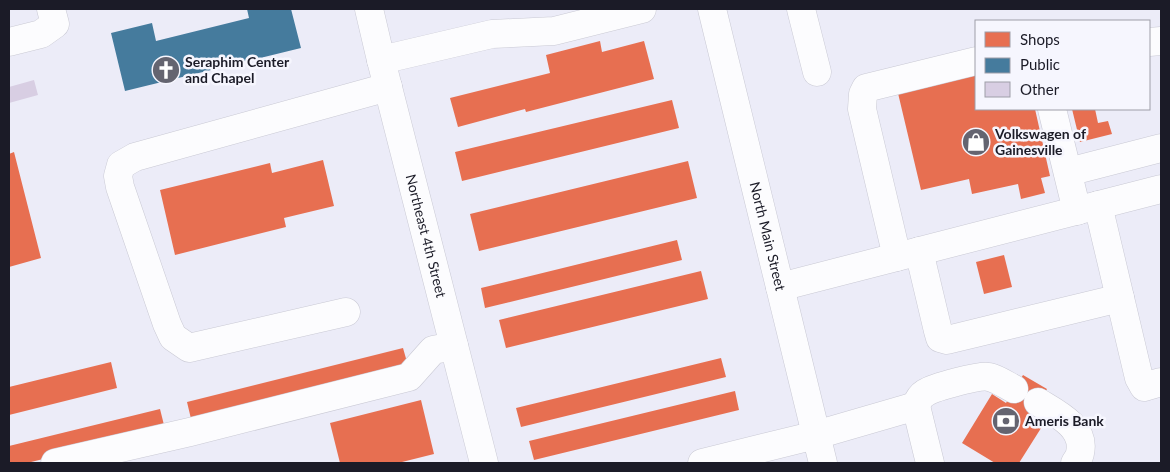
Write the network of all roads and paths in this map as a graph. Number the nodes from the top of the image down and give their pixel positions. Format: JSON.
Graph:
{"nodes":[{"id":1,"x":51,"y":9,"type":"edge"},
{"id":2,"x":369,"y":9,"type":"edge"},
{"id":3,"x":642,"y":9,"type":"edge"},
{"id":4,"x":712,"y":9,"type":"edge"},
{"id":5,"x":801,"y":9,"type":"edge"},
{"id":6,"x":9,"y":42,"type":"edge"},
{"id":7,"x":381,"y":60,"type":"junction"},
{"id":8,"x":975,"y":61,"type":"edge"},
{"id":9,"x":817,"y":72,"type":"dead end"},
{"id":10,"x":388,"y":87,"type":"junction"},
{"id":11,"x":1052,"y":110,"type":"edge"},
{"id":12,"x":1161,"y":148,"type":"edge"},
{"id":13,"x":1068,"y":172,"type":"junction"},
{"id":14,"x":1161,"y":189,"type":"edge"},
{"id":15,"x":1088,"y":208,"type":"junction"},
{"id":16,"x":908,"y":254,"type":"junction"},
{"id":17,"x":780,"y":287,"type":"junction"},
{"id":18,"x":1120,"y":298,"type":"junction"},
{"id":19,"x":346,"y":312,"type":"dead end"},
{"id":20,"x":454,"y":346,"type":"junction"},
{"id":21,"x":1161,"y":382,"type":"edge"},
{"id":22,"x":1014,"y":389,"type":"dead end"},
{"id":23,"x":1038,"y":402,"type":"dead end"},
{"id":24,"x":916,"y":406,"type":"junction"},
{"id":25,"x":816,"y":435,"type":"junction"},
{"id":26,"x":55,"y":463,"type":"edge"},
{"id":27,"x":484,"y":463,"type":"edge"},
{"id":28,"x":702,"y":463,"type":"edge"},
{"id":29,"x":823,"y":463,"type":"edge"},
{"id":30,"x":930,"y":463,"type":"edge"},
{"id":31,"x":1075,"y":463,"type":"edge"}],
"edges":[{"from":1,"to":6,"type":"street"},
{"from":2,"to":7,"type":"street","name":"Northeast 4th Street"},
{"from":3,"to":7,"type":"street"},
{"from":4,"to":17,"type":"street","name":"North Main Street"},
{"from":5,"to":9,"type":"street"},
{"from":7,"to":10,"type":"street","name":"Northeast 4th Street"},
{"from":8,"to":16,"type":"street"},
{"from":10,"to":19,"type":"street"},
{"from":10,"to":20,"type":"street","name":"Northeast 4th Street"},
{"from":11,"to":13,"type":"street"},
{"from":12,"to":13,"type":"street"},
{"from":13,"to":15,"type":"street"},
{"from":14,"to":15,"type":"street"},
{"from":15,"to":16,"type":"street"},
{"from":15,"to":18,"type":"street"},
{"from":16,"to":17,"type":"street"},
{"from":16,"to":18,"type":"street"},
{"from":17,"to":25,"type":"street","name":"North Main Street"},
{"from":18,"to":21,"type":"street"},
{"from":20,"to":26,"type":"street"},
{"from":20,"to":27,"type":"street","name":"Northeast 4th Street"},
{"from":22,"to":24,"type":"street"},
{"from":23,"to":31,"type":"street"},
{"from":24,"to":25,"type":"street"},
{"from":24,"to":30,"type":"street"},
{"from":25,"to":28,"type":"street"},
{"from":25,"to":29,"type":"street","name":"North Main Street"}]}
